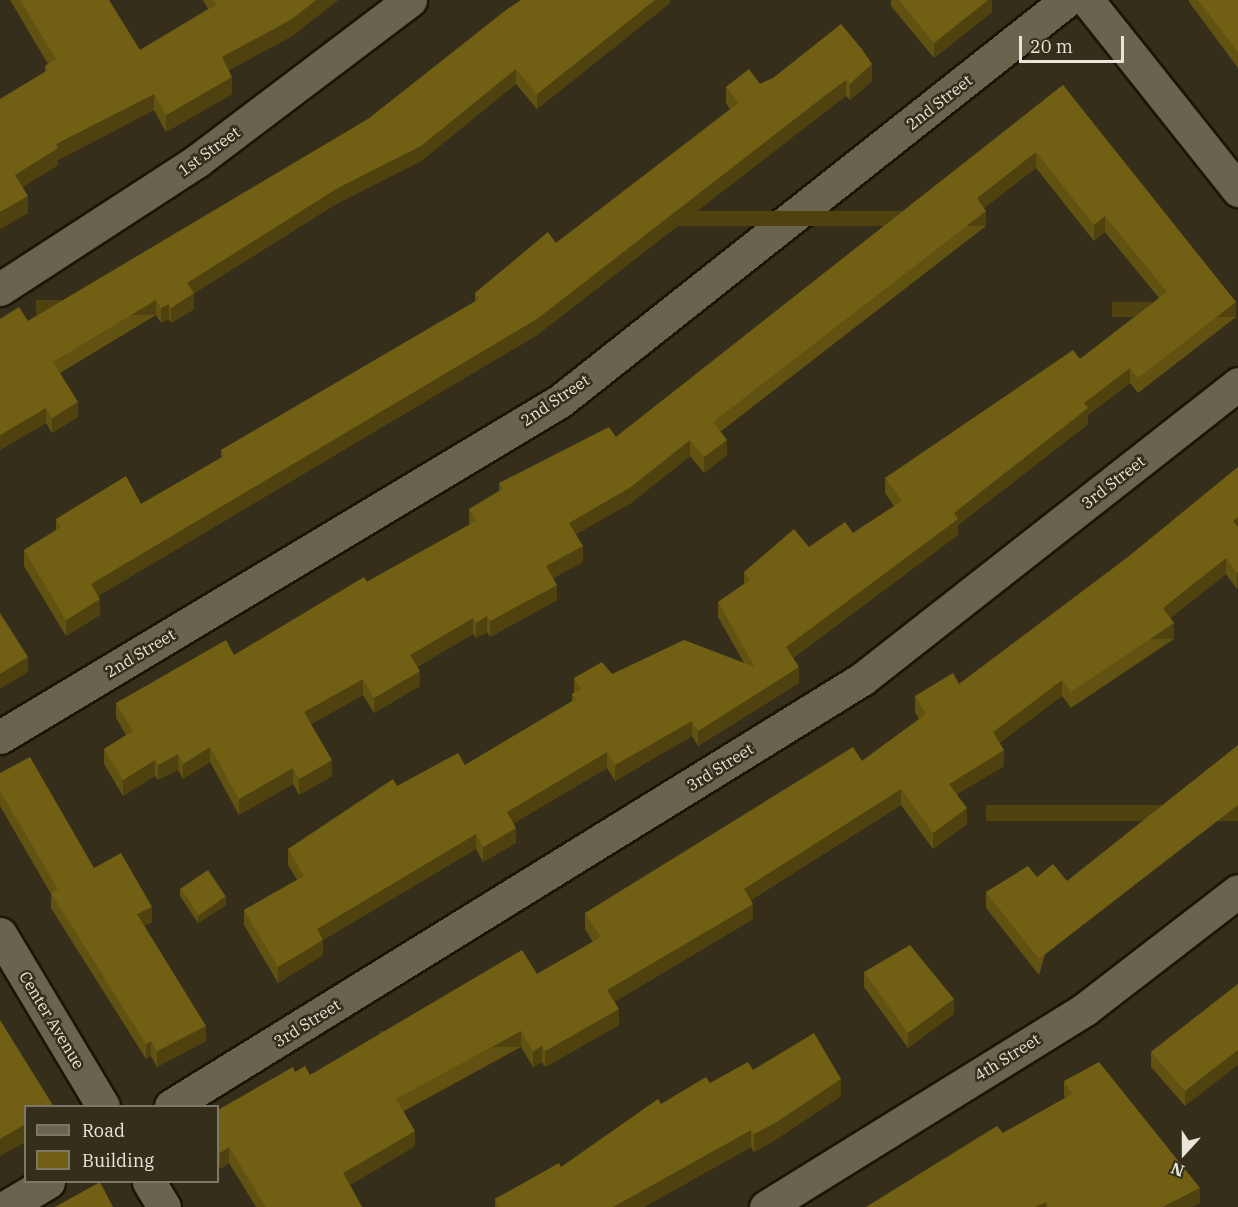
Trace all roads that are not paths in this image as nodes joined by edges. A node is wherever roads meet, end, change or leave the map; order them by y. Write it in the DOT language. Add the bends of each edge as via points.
graph roads {
  1 [pos="410,0"];
  2 [pos="1067,0"];
  3 [pos="1087,0"];
  4 [pos="1238,190"];
  5 [pos="0,289"];
  6 [pos="1238,384"];
  7 [pos="0,737"];
  8 [pos="1238,891"];
  9 [pos="0,934"];
  10 [pos="103,1105"];
  11 [pos="174,1105"];
  12 [pos="46,1183"];
  13 [pos="150,1183"];
  14 [pos="6,1207"];
  15 [pos="164,1207"];
  16 [pos="766,1207"];
  1 -- 5 [label="street, 1st Street" via="197,160"];
  2 -- 7 [label="street, 2nd Street" via="560,401"];
  3 -- 4 [label="street"];
  6 -- 11 [label="street, 3rd Street" via="862,679"];
  8 -- 16 [label="street, 4th Street" via="1085,1009"];
  9 -- 10 [label="street, Center Avenue"];
  12 -- 14 [label="street"];
  13 -- 15 [label="street"];
}
